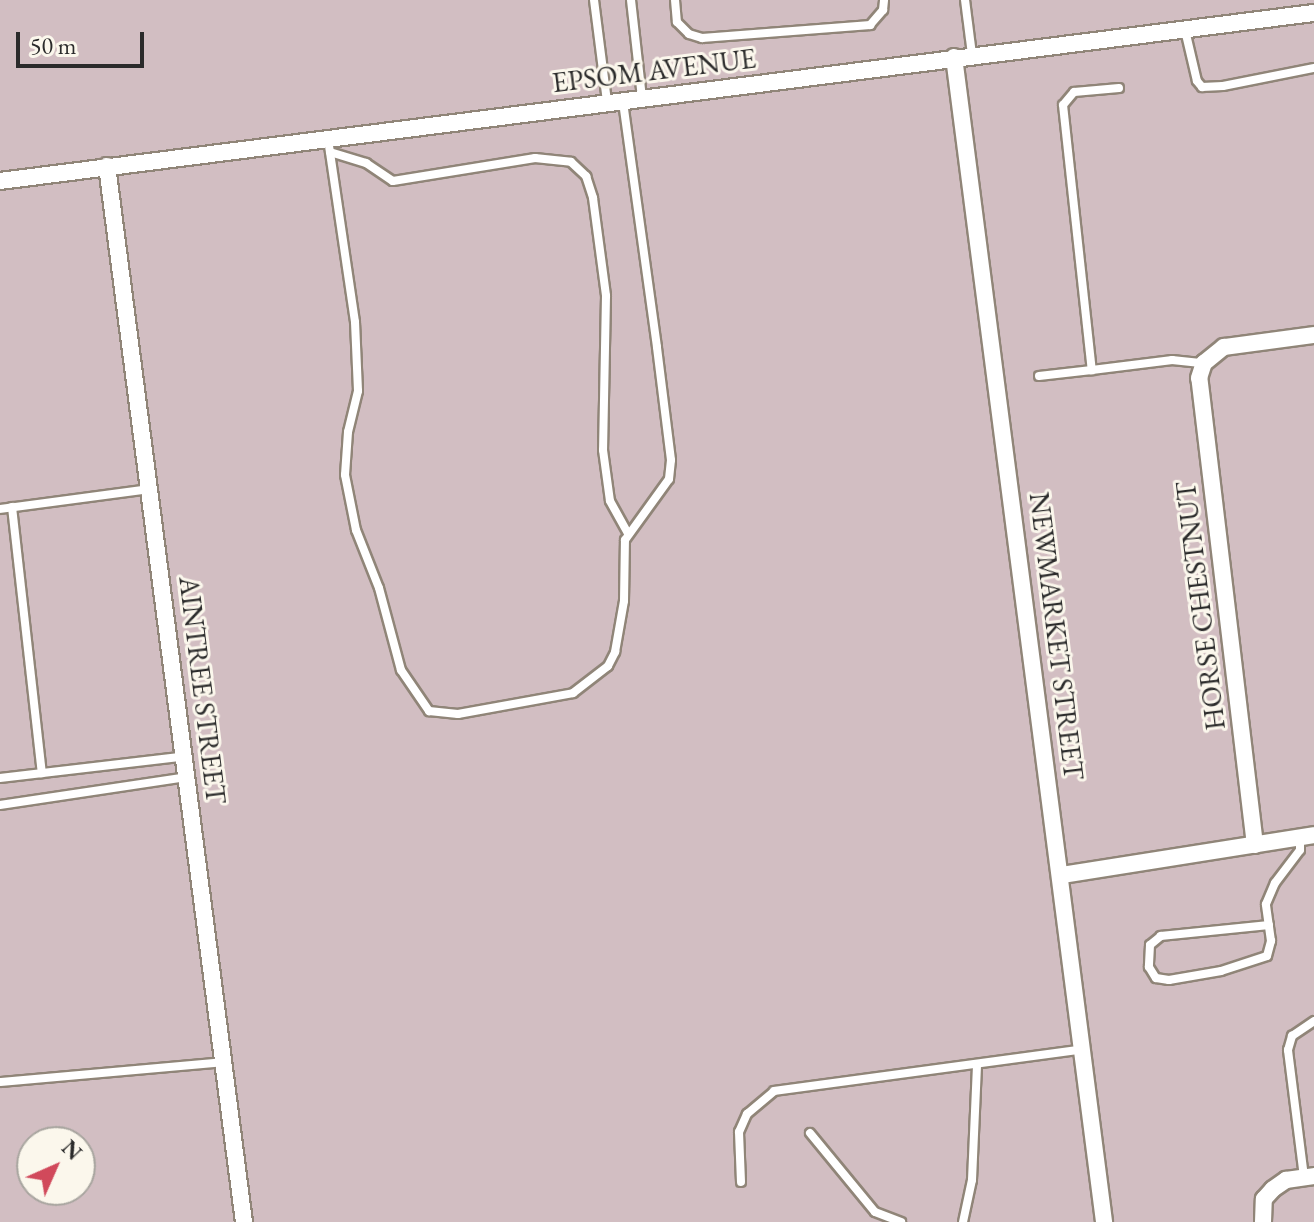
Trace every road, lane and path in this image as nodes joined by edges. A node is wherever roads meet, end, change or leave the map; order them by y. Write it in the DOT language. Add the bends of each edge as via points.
graph roads {
  1 [pos="594,0"];
  2 [pos="631,0"];
  3 [pos="675,0"];
  4 [pos="884,0"];
  5 [pos="965,0"];
  6 [pos="1314,13"];
  7 [pos="1185,30"];
  8 [pos="963,56"];
  9 [pos="1314,68"];
  10 [pos="1119,88"];
  11 [pos="642,98"];
  12 [pos="615,101"];
  13 [pos="329,145"];
  14 [pos="107,166"];
  15 [pos="0,181"];
  16 [pos="1314,335"];
  17 [pos="1204,363"];
  18 [pos="1092,370"];
  19 [pos="1039,376"];
  20 [pos="150,489"];
  21 [pos="12,507"];
  22 [pos="0,509"];
  23 [pos="628,533"];
  24 [pos="186,756"];
  25 [pos="42,773"];
  26 [pos="188,777"];
  27 [pos="0,778"];
  28 [pos="0,805"];
  29 [pos="1307,836"];
  30 [pos="1255,845"];
  31 [pos="1062,875"];
  32 [pos="1269,925"];
  33 [pos="1314,1021"];
  34 [pos="1079,1050"];
  35 [pos="224,1062"];
  36 [pos="977,1064"];
  37 [pos="0,1082"];
  38 [pos="810,1133"];
  39 [pos="1309,1176"];
  40 [pos="741,1182"];
  41 [pos="244,1222"];
  42 [pos="901,1222"];
  43 [pos="963,1222"];
  44 [pos="1104,1222"];
  45 [pos="1263,1222"];
  1 -- 12 [label="lane"];
  2 -- 11 [label="lane"];
  3 -- 4 [label="lane" via="677,22 702,38 870,25 883,10"];
  5 -- 8 [label="lane"];
  6 -- 7 [label="street, EPSOM AVENUE"];
  7 -- 8 [label="street, EPSOM AVENUE"];
  7 -- 9 [label="lane" via="1202,87"];
  8 -- 11 [label="street, EPSOM AVENUE"];
  8 -- 31 [label="street, NEWMARKET STREET"];
  10 -- 18 [label="lane" via="1074,92 1063,105"];
  11 -- 12 [label="street, EPSOM AVENUE"];
  12 -- 13 [label="street, EPSOM AVENUE"];
  12 -- 23 [label="lane" via="671,460 664,490"];
  13 -- 14 [label="street, EPSOM AVENUE"];
  13 -- 23 [label="lane" via="393,181 535,158 571,162 586,176 606,296 603,450 610,501"];
  13 -- 23 [label="lane" via="355,322 358,391 345,475 356,530 379,588 401,670 419,700 429,711 458,714 573,693 596,679 615,652"];
  14 -- 15 [label="street, EPSOM AVENUE"];
  14 -- 20 [label="street, AINTREE STREET"];
  16 -- 17 [label="street" via="1224,347"];
  17 -- 18 [label="lane" via="1172,360"];
  17 -- 30 [label="street, HORSE CHESTNUT" via="1199,378"];
  18 -- 19 [label="lane"];
  20 -- 21 [label="lane"];
  20 -- 24 [label="street, AINTREE STREET"];
  21 -- 22 [label="lane"];
  21 -- 25 [label="lane"];
  24 -- 25 [label="lane"];
  24 -- 26 [label="street, AINTREE STREET"];
  25 -- 27 [label="lane"];
  26 -- 28 [label="lane"];
  26 -- 35 [label="street, AINTREE STREET"];
  29 -- 30 [label="street"];
  29 -- 32 [label="lane" via="1269,893"];
  30 -- 31 [label="street"];
  31 -- 34 [label="street, NEWMARKET STREET"];
  32 -- 32 [label="lane" via="1271,951 1260,960 1169,980 1156,978 1149,967 1150,945 1161,936"];
  33 -- 39 [label="lane" via="1292,1036 1288,1050"];
  34 -- 36 [label="lane"];
  34 -- 44 [label="street, NEWMARKET STREET"];
  35 -- 37 [label="lane"];
  35 -- 41 [label="street, AINTREE STREET"];
  36 -- 40 [label="lane" via="774,1091 747,1114 739,1132"];
  36 -- 43 [label="lane" via="972,1180"];
  38 -- 42 [label="lane" via="875,1212"];
  39 -- 45 [label="street" via="1286,1180 1273,1189 1264,1199"];
}
